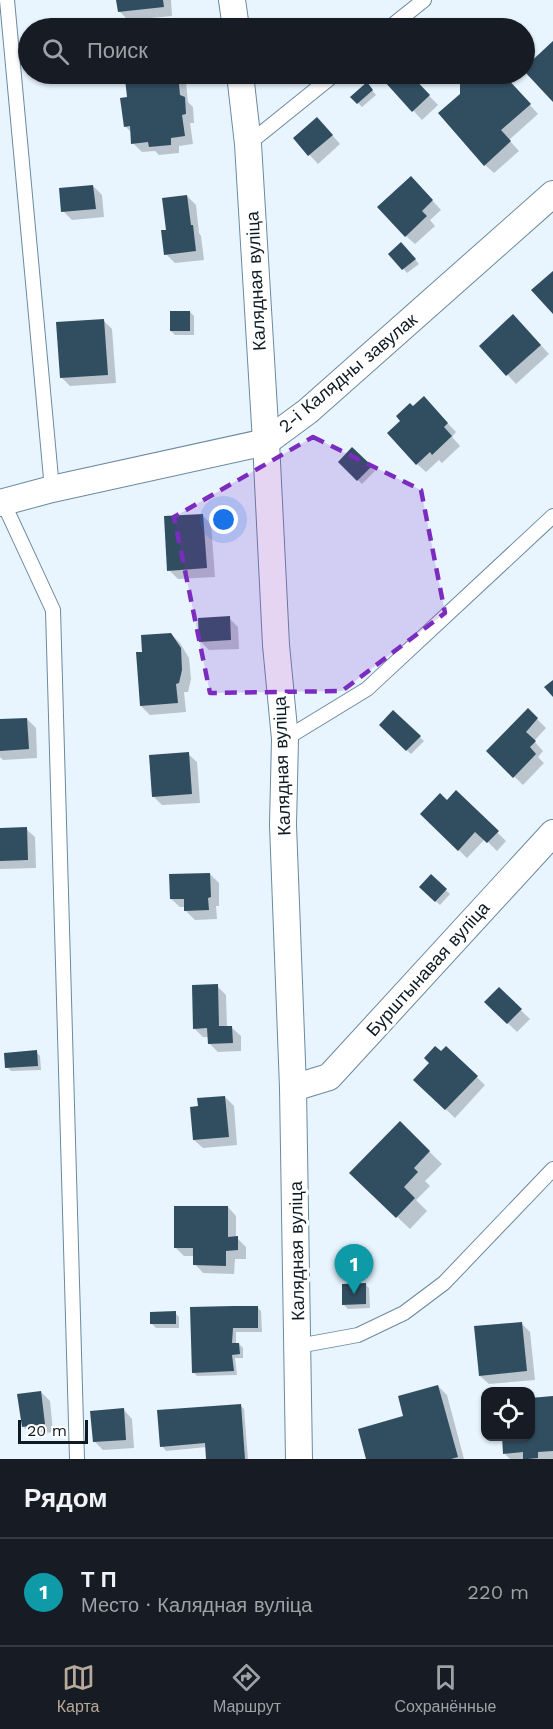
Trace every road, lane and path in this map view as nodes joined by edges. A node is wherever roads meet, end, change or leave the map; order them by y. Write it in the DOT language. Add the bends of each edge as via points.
graph roads {
  1 [pos="7,0"];
  2 [pos="232,0"];
  3 [pos="424,0"];
  4 [pos="235,18"];
  5 [pos="402,18"];
  6 [pos="241,84"];
  7 [pos="323,84"];
  8 [pos="248,144"];
  9 [pos="553,194"];
  10 [pos="266,441"];
  11 [pos="52,489"];
  12 [pos="1,502"];
  13 [pos="553,516"];
  14 [pos="285,739"];
  15 [pos="553,833"];
  16 [pos="293,1088"];
  17 [pos="553,1169"];
  18 [pos="298,1346"];
  19 [pos="77,1459"];
  20 [pos="300,1459"];
  1 -- 11 [label="lane"];
  2 -- 4 [label="street"];
  3 -- 5 [label="lane"];
  6 -- 8 [label="street, Калядная вуліца"];
  7 -- 8 [label="lane"];
  8 -- 10 [label="street, Калядная вуліца"];
  9 -- 10 [label="street, 2-і Калядны завулак" via="308,411"];
  10 -- 11 [label="street, 2-і Калядны завулак"];
  10 -- 14 [label="street, Калядная вуліца" via="276,645"];
  11 -- 12 [label="street, 2-і Калядны завулак"];
  12 -- 19 [label="lane" via="53,610"];
  13 -- 14 [label="lane" via="367,689"];
  14 -- 16 [label="street, Калядная вуліца"];
  15 -- 16 [label="street, Бурштынавая вуліца" via="329,1077"];
  16 -- 18 [label="street, Калядная вуліца"];
  17 -- 18 [label="lane" via="444,1283 404,1313 358,1335"];
  18 -- 20 [label="street, Калядная вуліца"];
}
